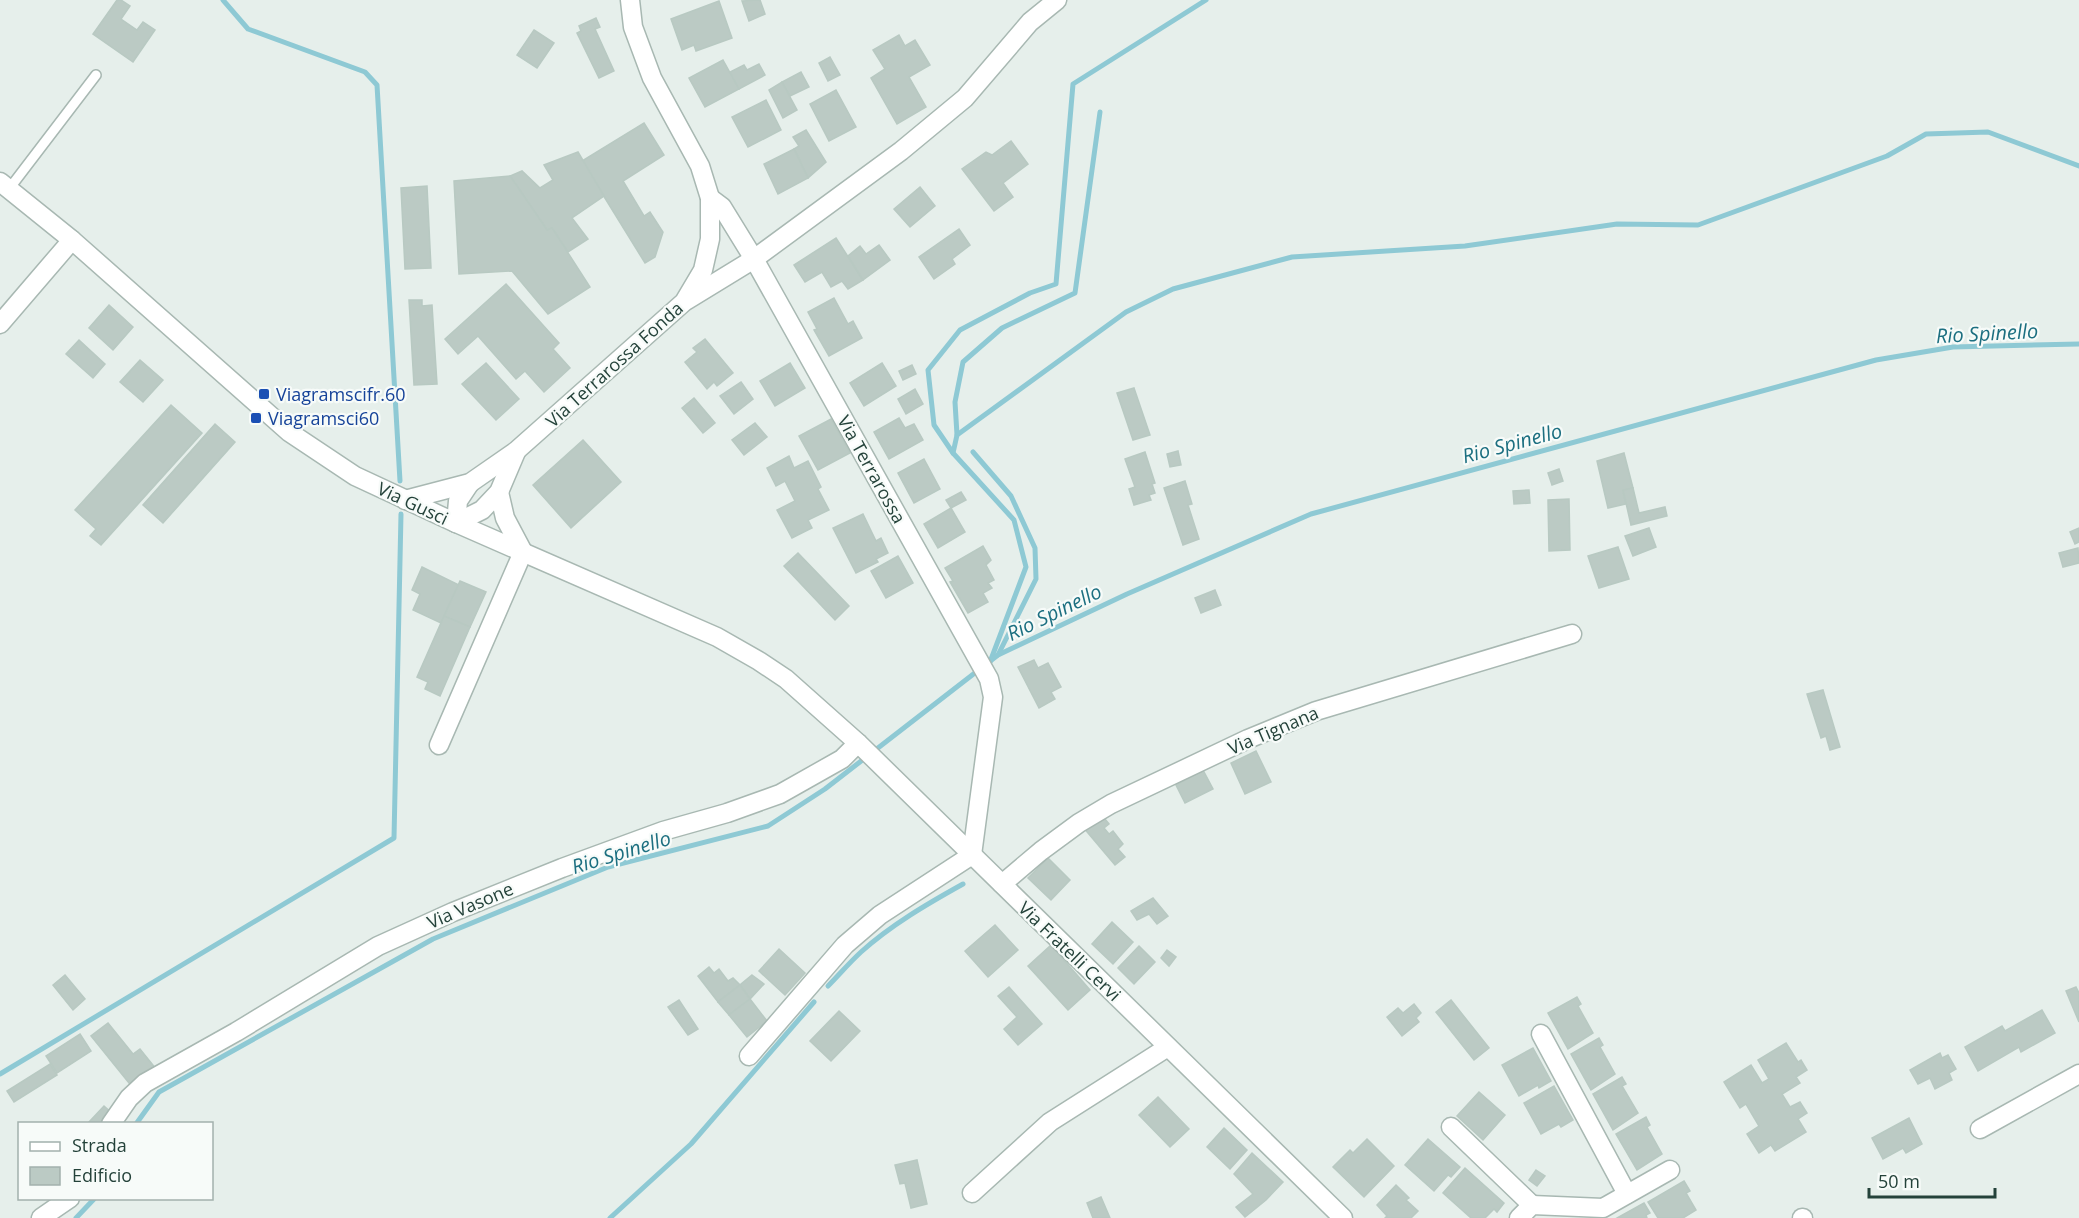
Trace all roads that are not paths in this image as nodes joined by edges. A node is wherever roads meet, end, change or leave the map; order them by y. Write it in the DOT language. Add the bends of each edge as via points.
graph roads {
  1 [pos="630,0"];
  2 [pos="1057,0"];
  3 [pos="96,75"];
  4 [pos="5,185"];
  5 [pos="710,198"];
  6 [pos="72,240"];
  7 [pos="754,259"];
  8 [pos="684,302"];
  9 [pos="0,324"];
  10 [pos="516,451"];
  11 [pos="470,483"];
  12 [pos="499,492"];
  13 [pos="405,500"];
  14 [pos="456,523"];
  15 [pos="523,552"];
  16 [pos="1572,634"];
  17 [pos="439,745"];
  18 [pos="863,749"];
  19 [pos="972,855"];
  20 [pos="1002,884"];
  21 [pos="1541,1034"];
  22 [pos="1168,1047"];
  23 [pos="749,1056"];
  24 [pos="2079,1074"];
  25 [pos="112,1122"];
  26 [pos="1451,1127"];
  27 [pos="1980,1129"];
  28 [pos="1670,1170"];
  29 [pos="972,1193"];
  30 [pos="1627,1194"];
  31 [pos="67,1200"];
  32 [pos="1525,1211"];
  33 [pos="41,1218"];
  34 [pos="1343,1218"];
  1 -- 5 [label="street, Via Terrarossa Fonda" via="633,27 652,78 700,166"];
  2 -- 7 [label="street" via="1030,22 965,98 901,151"];
  3 -- 4 [label="lane"];
  4 -- 6 [label="street, Via Gusci"];
  5 -- 7 [label="street, Via Terrarossa" via="722,207"];
  5 -- 8 [label="street, Via Terrarossa Fonda" via="710,239 703,270"];
  6 -- 9 [label="street"];
  6 -- 13 [label="street, Via Gusci" via="289,432 355,476"];
  7 -- 8 [label="street"];
  7 -- 19 [label="street, Via Terrarossa" via="989,679 992,711"];
  8 -- 10 [label="street, Via Terrarossa Fonda"];
  10 -- 11 [label="street, Via Terrarossa Fonda"];
  10 -- 12 [label="street"];
  11 -- 13 [label="street"];
  11 -- 14 [label="street" via="458,501"];
  12 -- 14 [label="street" via="482,510"];
  12 -- 15 [label="street" via="505,518"];
  13 -- 14 [label="street, Via Gusci"];
  14 -- 15 [label="street, Via Gusci"];
  15 -- 17 [label="street"];
  15 -- 18 [label="street, Via Gusci" via="739,649 809,697"];
  16 -- 20 [label="street, Via Tignana" via="1316,711 1248,739 1110,804 1041,850"];
  18 -- 19 [label="street, Via Fratelli Cervi"];
  18 -- 25 [label="street, Via Vasone" via="780,794 562,868 378,946 145,1083"];
  19 -- 20 [label="street, Via Fratelli Cervi"];
  19 -- 23 [label="street" via="880,915 845,945"];
  20 -- 22 [label="street, Via Fratelli Cervi"];
  21 -- 30 [label="street"];
  22 -- 29 [label="street" via="1050,1122"];
  22 -- 34 [label="street, Via Fratelli Cervi"];
  24 -- 27 [label="street"];
  26 -- 32 [label="street"];
  28 -- 30 [label="street"];
  30 -- 32 [label="street" via="1603,1208"];
  31 -- 33 [label="street"];
}
